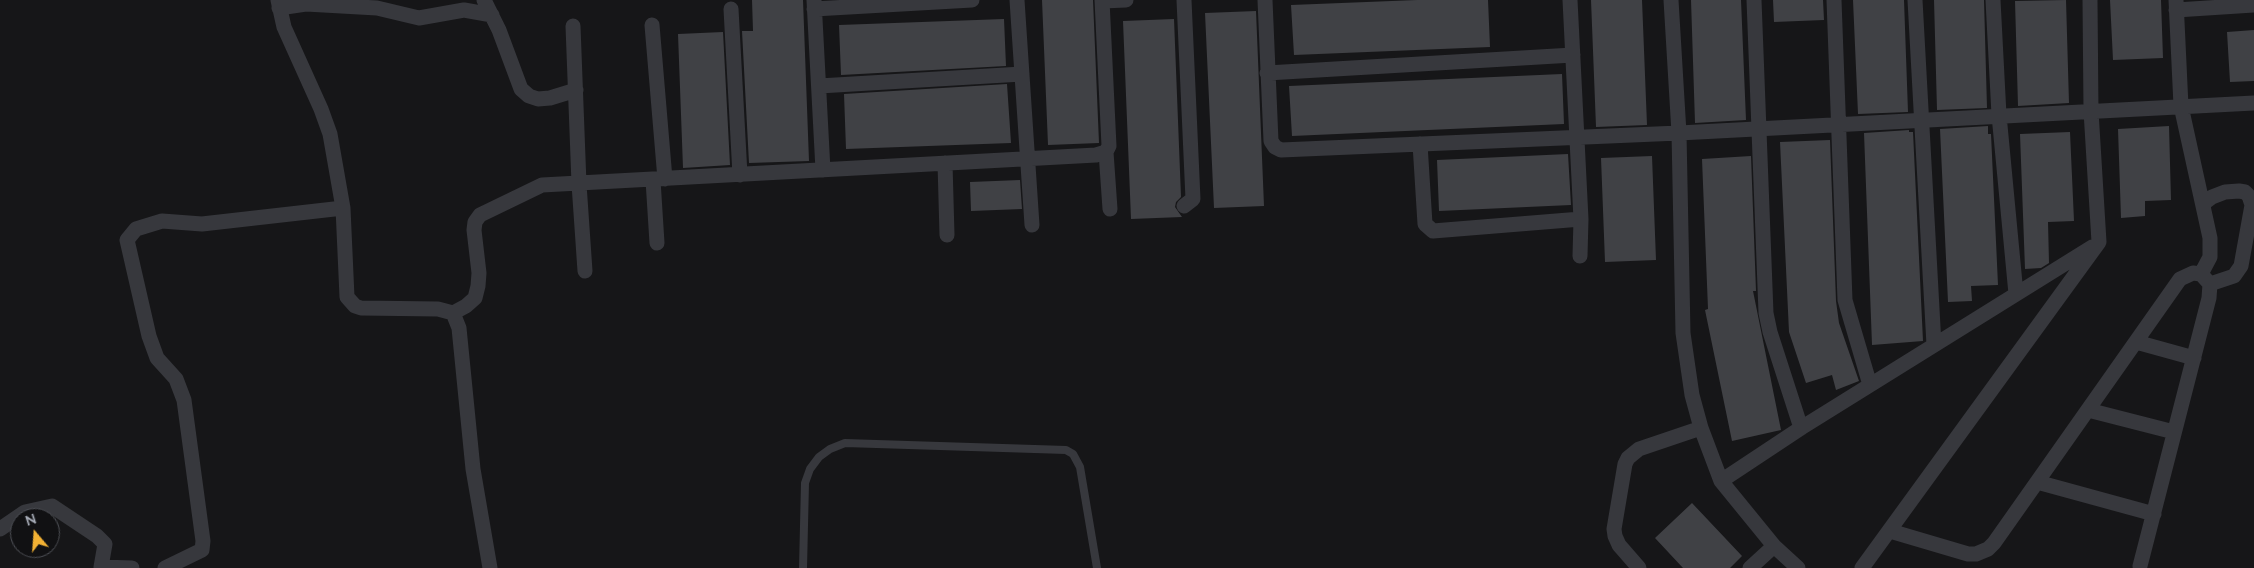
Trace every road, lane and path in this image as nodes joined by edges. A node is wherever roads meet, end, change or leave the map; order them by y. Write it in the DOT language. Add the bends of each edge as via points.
graph roads {
  1 [pos="484,0"];
  2 [pos="972,0"];
  3 [pos="1017,0"];
  4 [pos="1126,0"];
  5 [pos="1184,0"];
  6 [pos="1265,0"];
  7 [pos="1570,0"];
  8 [pos="1671,0"];
  9 [pos="1754,0"];
  10 [pos="1834,0"];
  11 [pos="1914,0"];
  12 [pos="1993,0"];
  13 [pos="2090,0"];
  14 [pos="1102,1"];
  15 [pos="279,4"];
  16 [pos="814,5"];
  17 [pos="2176,5"];
  18 [pos="2254,5"];
  19 [pos="731,9"];
  20 [pos="492,15"];
  21 [pos="652,25"];
  22 [pos="573,26"];
  23 [pos="1573,55"];
  24 [pos="1267,73"];
  25 [pos="1022,74"];
  26 [pos="819,86"];
  27 [pos="576,90"];
  28 [pos="2254,103"];
  29 [pos="2181,106"];
  30 [pos="2091,111"];
  31 [pos="1999,116"];
  32 [pos="1920,120"];
  33 [pos="1840,124"];
  34 [pos="1760,128"];
  35 [pos="1679,133"];
  36 [pos="1577,136"];
  37 [pos="1420,144"];
  38 [pos="1106,152"];
  39 [pos="1027,159"];
  40 [pos="945,163"];
  41 [pos="823,170"];
  42 [pos="740,175"];
  43 [pos="659,180"];
  44 [pos="579,184"];
  45 [pos="2252,199"];
  46 [pos="2204,203"];
  47 [pos="1184,206"];
  48 [pos="343,208"];
  49 [pos="1110,209"];
  50 [pos="1581,219"];
  51 [pos="1032,225"];
  52 [pos="947,235"];
  53 [pos="2099,242"];
  54 [pos="657,243"];
  55 [pos="1580,256"];
  56 [pos="586,271"];
  57 [pos="2205,279"];
  58 [pos="2016,294"];
  59 [pos="453,313"];
  60 [pos="2136,342"];
  61 [pos="1934,345"];
  62 [pos="2194,358"];
  63 [pos="1870,385"];
  64 [pos="2088,410"];
  65 [pos="1701,428"];
  66 [pos="1801,428"];
  67 [pos="2174,432"];
  68 [pos="1721,481"];
  69 [pos="2037,482"];
  70 [pos="2154,514"];
  71 [pos="0,529"];
  72 [pos="1890,531"];
  73 [pos="1774,546"];
  74 [pos="2140,566"];
  75 [pos="132,568"];
  76 [pos="166,568"];
  77 [pos="490,568"];
  78 [pos="803,568"];
  79 [pos="1097,568"];
  80 [pos="1639,568"];
  81 [pos="1750,568"];
  82 [pos="1798,568"];
  83 [pos="1862,568"];
  1 -- 20 [label="street"];
  2 -- 16 [label="street"];
  3 -- 25 [label="street"];
  4 -- 14 [label="street"];
  5 -- 47 [label="street" via="1193,199"];
  6 -- 24 [label="street"];
  7 -- 23 [label="street"];
  8 -- 35 [label="street"];
  9 -- 34 [label="street"];
  10 -- 33 [label="street"];
  11 -- 32 [label="street"];
  12 -- 31 [label="street"];
  13 -- 30 [label="street"];
  14 -- 38 [label="street" via="1109,146"];
  15 -- 20 [label="street" via="377,8 419,18 464,10"];
  15 -- 48 [label="street" via="287,34 330,134"];
  16 -- 26 [label="street"];
  17 -- 18 [label="street"];
  17 -- 29 [label="street"];
  19 -- 42 [label="street"];
  20 -- 27 [label="street" via="521,89 538,99"];
  21 -- 43 [label="street"];
  22 -- 27 [label="street"];
  23 -- 24 [label="street"];
  23 -- 36 [label="street"];
  24 -- 37 [label="street" via="1271,141 1281,150"];
  25 -- 26 [label="street"];
  25 -- 39 [label="street"];
  26 -- 41 [label="street"];
  27 -- 44 [label="street"];
  28 -- 29 [label="street"];
  29 -- 30 [label="street"];
  29 -- 46 [label="street"];
  30 -- 31 [label="street"];
  30 -- 53 [label="street"];
  31 -- 32 [label="street"];
  31 -- 58 [label="street"];
  32 -- 33 [label="street"];
  32 -- 61 [label="street"];
  33 -- 34 [label="street"];
  33 -- 63 [label="street" via="1845,300"];
  34 -- 35 [label="street"];
  34 -- 66 [label="street" via="1766,313"];
  35 -- 36 [label="street"];
  35 -- 65 [label="street" via="1683,333 1692,395"];
  36 -- 37 [label="street"];
  36 -- 50 [label="street"];
  37 -- 50 [label="street" via="1425,224 1433,231"];
  38 -- 39 [label="street"];
  38 -- 49 [label="street"];
  39 -- 40 [label="street"];
  39 -- 51 [label="street"];
  40 -- 41 [label="street"];
  40 -- 52 [label="street"];
  41 -- 42 [label="street"];
  42 -- 43 [label="street"];
  43 -- 44 [label="street"];
  43 -- 54 [label="street"];
  44 -- 56 [label="street"];
  44 -- 59 [label="street" via="542,185 480,215 474,230 479,273 475,298"];
  45 -- 46 [label="street" via="2245,192 2232,192 2212,196"];
  45 -- 57 [label="street" via="2241,266 2234,276"];
  46 -- 57 [label="street" via="2210,238"];
  48 -- 59 [label="street" via="347,297 351,302 361,308 438,309"];
  48 -- 76 [label="street" via="202,224 162,221 136,229 127,240 149,336 157,358 176,380 184,400 203,541 202,550"];
  50 -- 55 [label="street"];
  53 -- 58 [label="street"];
  53 -- 72 [label="street"];
  57 -- 60 [label="street" via="2193,273 2180,279"];
  57 -- 62 [label="street" via="2209,298"];
  58 -- 61 [label="street"];
  59 -- 77 [label="street" via="459,328 473,469"];
  60 -- 62 [label="street"];
  60 -- 64 [label="street"];
  61 -- 63 [label="street"];
  62 -- 67 [label="street"];
  63 -- 66 [label="street"];
  64 -- 67 [label="street"];
  64 -- 69 [label="street"];
  65 -- 68 [label="street"];
  65 -- 80 [label="street" via="1639,449 1625,464 1614,530 1619,545"];
  66 -- 68 [label="street"];
  67 -- 70 [label="street"];
  68 -- 73 [label="street"];
  69 -- 70 [label="street"];
  69 -- 72 [label="street" via="1994,543 1982,552 1968,554"];
  70 -- 74 [label="street"];
  71 -- 75 [label="street" via="25,512 52,506 105,544 101,567"];
  72 -- 83 [label="street"];
  73 -- 81 [label="street"];
  73 -- 82 [label="street"];
  78 -- 79 [label="lane" via="805,483 819,457 830,448 845,443 1066,450 1073,454 1080,467"];
}
